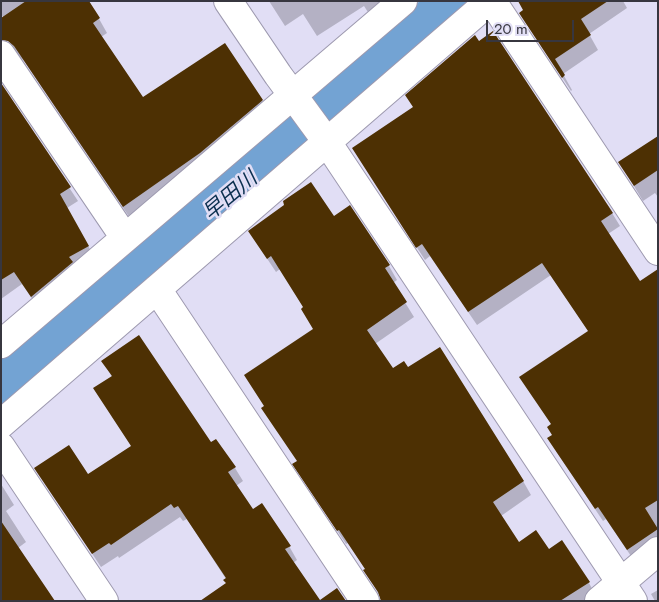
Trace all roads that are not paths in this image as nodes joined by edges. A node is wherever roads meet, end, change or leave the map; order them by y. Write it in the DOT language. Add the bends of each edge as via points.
graph roads {
  1 [pos="228,1"];
  2 [pos="403,1"];
  3 [pos="491,1"];
  4 [pos="1,56"];
  5 [pos="296,99"];
  6 [pos="324,138"];
  7 [pos="124,238"];
  8 [pos="658,251"];
  9 [pos="157,289"];
  10 [pos="1,344"];
  11 [pos="1,424"];
  12 [pos="1,447"];
  13 [pos="658,551"];
  14 [pos="627,592"];
  15 [pos="104,601"];
  16 [pos="365,601"];
  17 [pos="599,601"];
  1 -- 5 [label="street"];
  2 -- 5 [label="street"];
  3 -- 6 [label="street"];
  3 -- 8 [label="street"];
  4 -- 7 [label="street"];
  5 -- 6 [label="street"];
  5 -- 7 [label="street"];
  6 -- 9 [label="street"];
  6 -- 14 [label="street"];
  7 -- 10 [label="street"];
  9 -- 11 [label="street"];
  9 -- 16 [label="street"];
  12 -- 15 [label="street"];
  13 -- 14 [label="street"];
  14 -- 17 [label="street"];
}
